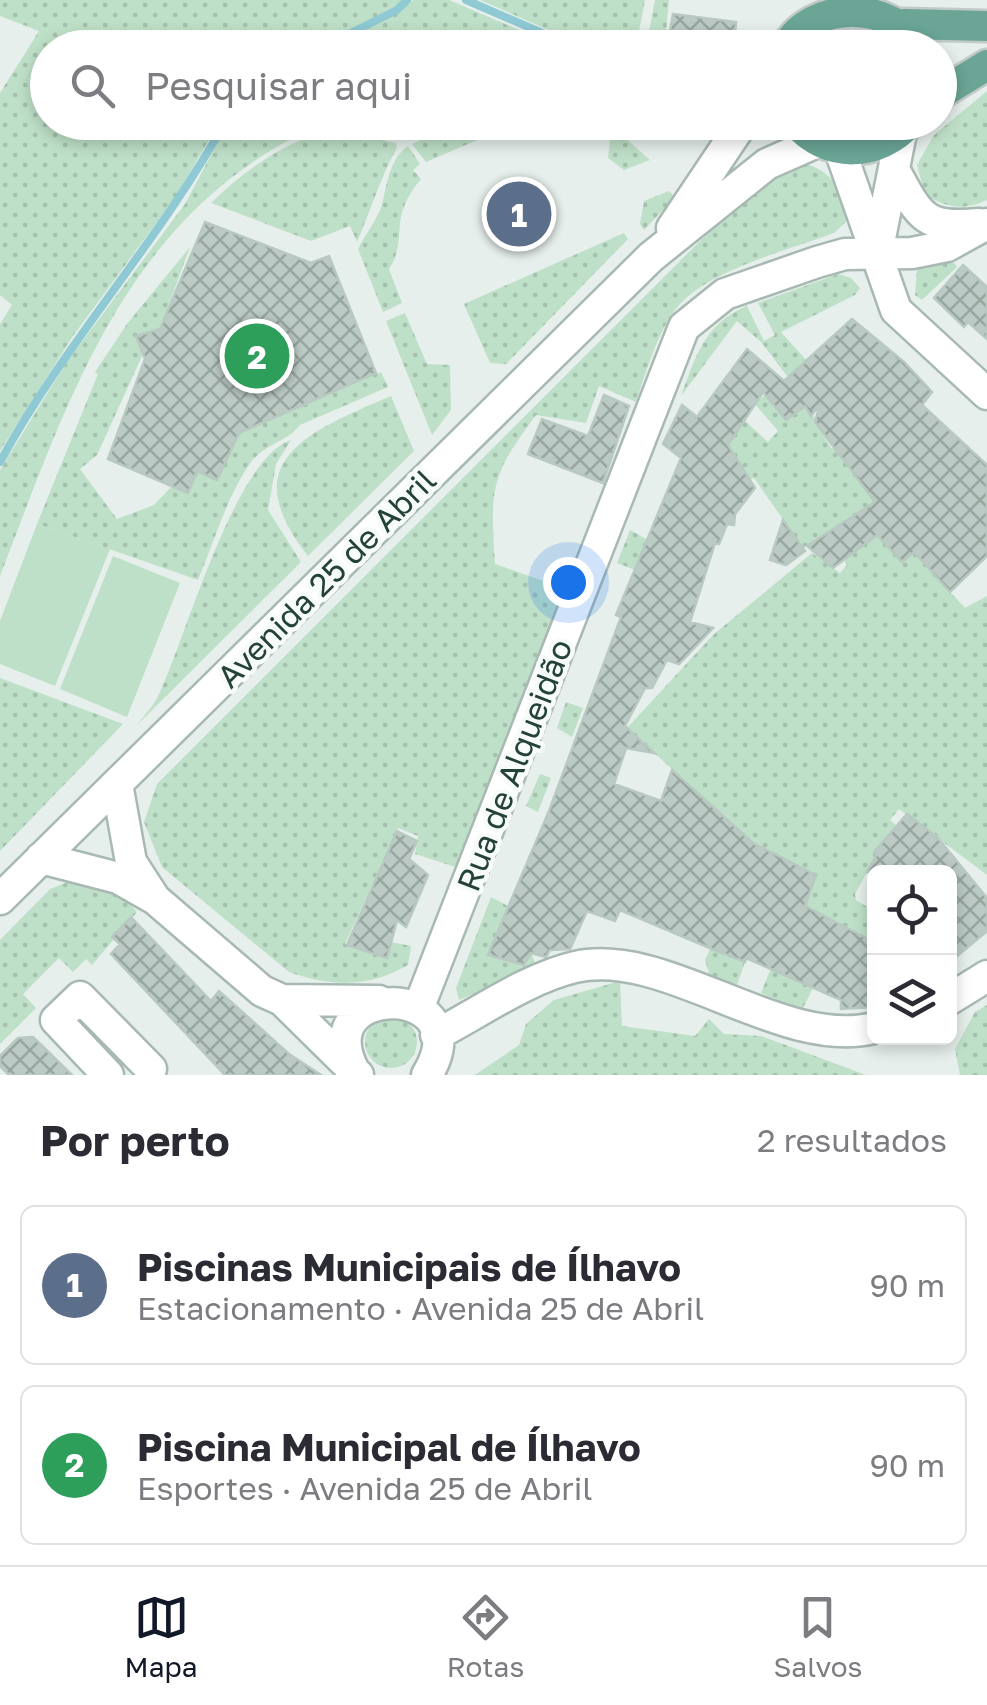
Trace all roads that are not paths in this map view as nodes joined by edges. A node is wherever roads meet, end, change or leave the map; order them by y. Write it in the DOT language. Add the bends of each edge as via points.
graph roads {
  1 [pos="795,0"];
  2 [pos="897,21"];
  3 [pos="987,26"];
  4 [pos="789,30"];
  5 [pos="797,30"];
  6 [pos="987,65"];
  7 [pos="957,84"];
  8 [pos="730,140"];
  9 [pos="813,140"];
  10 [pos="818,140"];
  11 [pos="829,140"];
  12 [pos="884,140"];
  13 [pos="903,140"];
  14 [pos="896,173"];
  15 [pos="987,224"];
  16 [pos="878,251"];
  17 [pos="651,258"];
  18 [pos="987,394"];
  19 [pos="117,784"];
  20 [pos="41,858"];
  21 [pos="0,899"];
  22 [pos="155,899"];
  23 [pos="987,976"];
  24 [pos="957,995"];
  25 [pos="282,1000"];
  26 [pos="382,1001"];
  27 [pos="418,1008"];
  28 [pos="867,1029"];
  29 [pos="436,1035"];
  30 [pos="151,1073"];
  31 [pos="356,1073"];
  32 [pos="108,1075"];
  33 [pos="426,1075"];
  1 -- 4 [label="main road"];
  2 -- 3 [label="main road"];
  2 -- 5 [label="main road" via="864,4 832,6"];
  6 -- 7 [label="main road"];
  8 -- 17 [label="street, Avenida 25 de Abril"];
  9 -- 17 [label="street, Avenida 25 de Abril" via="767,164"];
  10 -- 16 [label="street"];
  11 -- 12 [label="main road" via="872,147"];
  13 -- 14 [label="street"];
  14 -- 15 [label="street" via="914,208 944,228"];
  14 -- 16 [label="street"];
  15 -- 16 [label="street, Rua de Alqueidão" via="946,246 912,254"];
  16 -- 18 [label="street" via="896,310"];
  16 -- 27 [label="street, Rua de Alqueidão" via="846,254 726,294 684,327"];
  17 -- 19 [label="street, Avenida 25 de Abril"];
  19 -- 20 [label="street, Avenida 25 de Abril"];
  19 -- 22 [label="street" via="131,862"];
  20 -- 21 [label="street, Avenida 25 de Abril"];
  20 -- 22 [label="street" via="118,878"];
  22 -- 25 [label="street" via="248,980"];
  23 -- 24 [label="street"];
  25 -- 26 [label="street"];
  25 -- 31 [label="street"];
  26 -- 27 [label="street"];
  26 -- 31 [label="street" via="356,1017 348,1032"];
  27 -- 29 [label="street"];
  28 -- 29 [label="street" via="794,1022 632,968 577,966"];
  29 -- 33 [label="street"];
  30 -- 32 [label="street" via="80,998 56,1020"];
}
